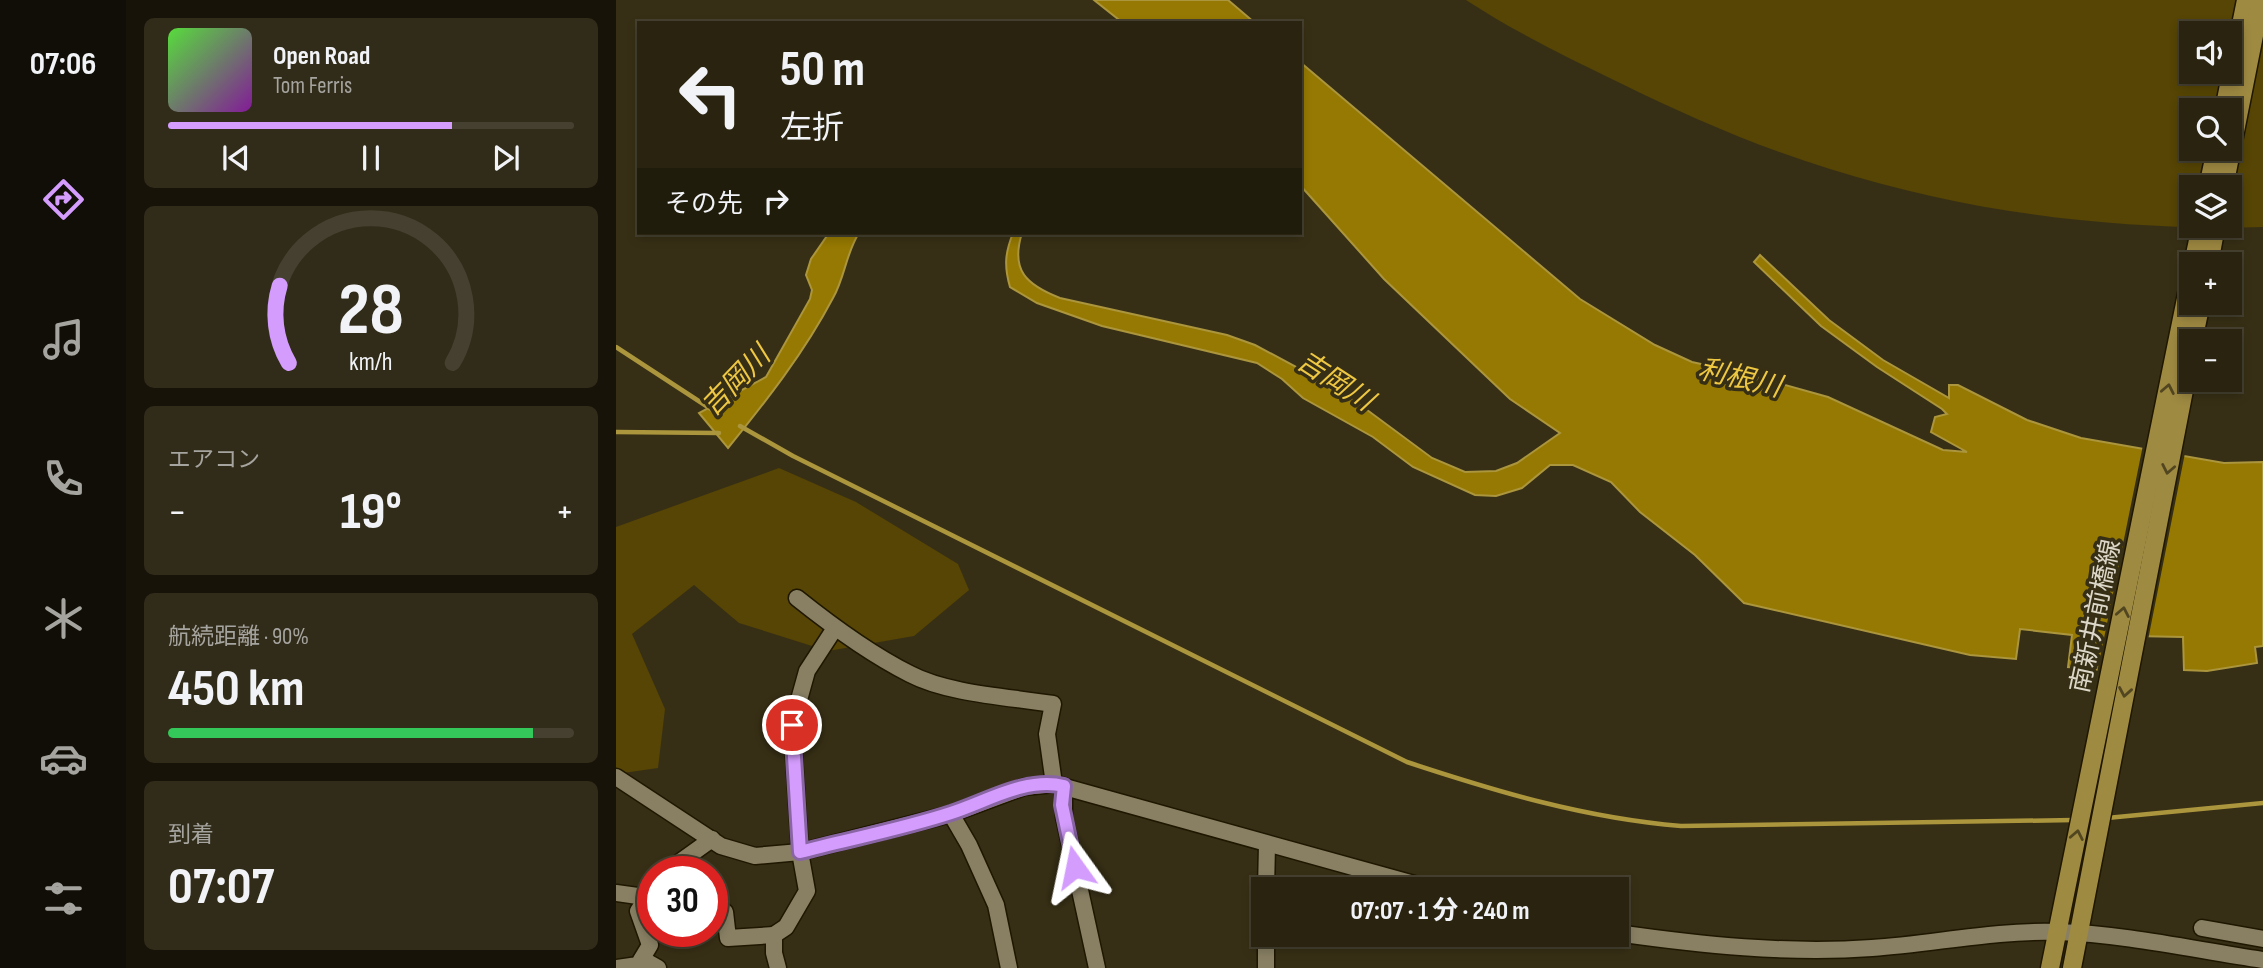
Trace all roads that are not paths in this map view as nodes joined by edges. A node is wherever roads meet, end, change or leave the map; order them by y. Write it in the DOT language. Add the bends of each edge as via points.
graph roads {
  1 [pos="2246,0"];
  2 [pos="2261,0"];
  3 [pos="2226,98"];
  4 [pos="2226,175"];
  5 [pos="2183,315"];
  6 [pos="2184,392"];
  7 [pos="797,598"];
  8 [pos="835,628"];
  9 [pos="616,777"];
  10 [pos="1059,785"];
  11 [pos="951,814"];
  12 [pos="712,839"];
  13 [pos="1267,845"];
  14 [pos="800,852"];
  15 [pos="688,856"];
  16 [pos="1266,877"];
  17 [pos="1387,877"];
  18 [pos="637,892"];
  19 [pos="616,893"];
  20 [pos="2202,928"];
  21 [pos="2057,932"];
  22 [pos="2079,933"];
  23 [pos="1629,934"];
  24 [pos="774,935"];
  25 [pos="728,938"];
  26 [pos="2263,939"];
  27 [pos="649,947"];
  28 [pos="1266,947"];
  29 [pos="642,960"];
  30 [pos="2263,960"];
  31 [pos="2050,967"];
  32 [pos="616,968"];
  33 [pos="658,968"];
  34 [pos="778,968"];
  35 [pos="1009,968"];
  36 [pos="1097,968"];
  37 [pos="1266,968"];
  38 [pos="2071,968"];
  1 -- 3 [label="main road"];
  2 -- 4 [label="main road"];
  21 -- 5 [label="main road, 南新井前橋線, one-way"];
  6 -- 22 [label="main road, 南新井前橋線, one-way"];
  7 -- 8 [label="street"];
  8 -- 10 [label="street" via="911,676 962,690 1053,704 1048,734"];
  8 -- 14 [label="street" via="807,671 792,725"];
  9 -- 12 [label="street"];
  10 -- 11 [label="street" via="1024,787"];
  10 -- 13 [label="street"];
  10 -- 36 [label="street"];
  11 -- 14 [label="street"];
  11 -- 35 [label="street" via="996,905"];
  12 -- 14 [label="street" via="755,856"];
  12 -- 15 [label="street"];
  13 -- 16 [label="street"];
  13 -- 17 [label="street"];
  14 -- 24 [label="street" via="807,891 786,927"];
  18 -- 19 [label="street"];
  20 -- 26 [label="street"];
  21 -- 22 [label="street"];
  21 -- 23 [label="street" via="2006,932 1833,949 1716,945"];
  21 -- 31 [label="main road, 南新井前橋線"];
  22 -- 30 [label="street"];
  22 -- 38 [label="main road, 南新井前橋線"];
  24 -- 25 [label="street"];
  24 -- 34 [label="street"];
  27 -- 29 [label="street"];
  28 -- 37 [label="street"];
  29 -- 32 [label="street" via="638,965"];
  29 -- 33 [label="street"];
}
